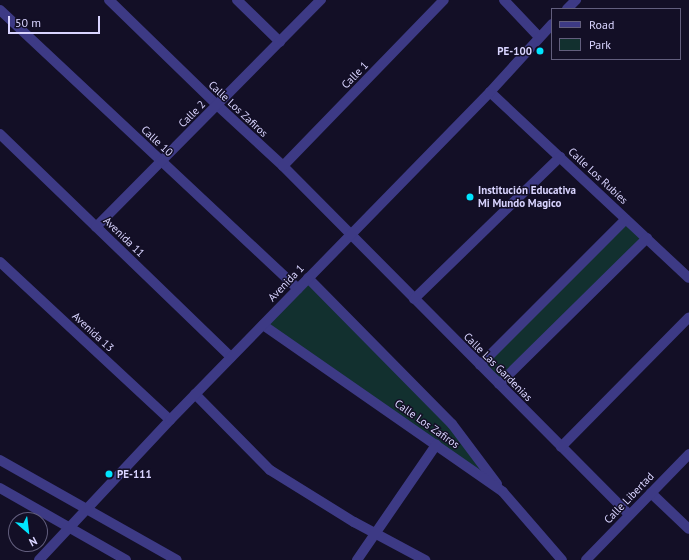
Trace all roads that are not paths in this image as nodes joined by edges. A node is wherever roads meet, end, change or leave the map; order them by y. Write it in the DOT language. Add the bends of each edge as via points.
graph roads {
  1 [pos="110,0"];
  2 [pos="236,0"];
  3 [pos="321,0"];
  4 [pos="444,0"];
  5 [pos="504,0"];
  6 [pos="576,0"];
  7 [pos="568,8"];
  8 [pos="2,17"];
  9 [pos="551,25"];
  10 [pos="539,37"];
  11 [pos="280,42"];
  12 [pos="490,92"];
  13 [pos="217,106"];
  14 [pos="0,134"];
  15 [pos="560,157"];
  16 [pos="161,161"];
  17 [pos="283,166"];
  18 [pos="626,219"];
  19 [pos="96,227"];
  20 [pos="350,236"];
  21 [pos="646,238"];
  22 [pos="0,262"];
  23 [pos="308,278"];
  24 [pos="689,278"];
  25 [pos="298,289"];
  26 [pos="414,299"];
  27 [pos="689,317"];
  28 [pos="263,325"];
  29 [pos="231,357"];
  30 [pos="480,365"];
  31 [pos="499,384"];
  32 [pos="195,394"];
  33 [pos="170,420"];
  34 [pos="436,445"];
  35 [pos="561,447"];
  36 [pos="689,454"];
  37 [pos="0,460"];
  38 [pos="0,488"];
  39 [pos="504,492"];
  40 [pos="651,493"];
  41 [pos="87,509"];
  42 [pos="629,515"];
  43 [pos="69,528"];
  44 [pos="689,529"];
  45 [pos="376,535"];
  46 [pos="39,560"];
  47 [pos="126,560"];
  48 [pos="177,560"];
  49 [pos="357,560"];
  50 [pos="425,560"];
  51 [pos="562,560"];
  52 [pos="586,560"];
  1 -- 13 [label="street, Calle Los Zafiros"];
  2 -- 11 [label="street"];
  3 -- 11 [label="street, Calle 2"];
  4 -- 17 [label="street, Calle 1"];
  5 -- 10 [label="street"];
  6 -- 7 [label="street"];
  8 -- 16 [label="street, Calle 10"];
  9 -- 10 [label="street, Avenida 1"];
  10 -- 12 [label="street, Avenida 1"];
  11 -- 13 [label="street, Calle 2"];
  12 -- 15 [label="street, Calle Los Rubíes"];
  12 -- 20 [label="street, Avenida 1"];
  13 -- 16 [label="street, Calle 2"];
  13 -- 17 [label="street, Calle Los Zafiros"];
  14 -- 19 [label="street, Avenida 11"];
  15 -- 18 [label="street, Calle Los Rubíes"];
  15 -- 26 [label="street"];
  16 -- 19 [label="street, Calle 2"];
  16 -- 25 [label="street, Calle 10"];
  17 -- 20 [label="street, Calle Los Zafiros"];
  18 -- 21 [label="street, Calle Los Rubíes"];
  18 -- 30 [label="street"];
  19 -- 29 [label="street, Avenida 11"];
  20 -- 23 [label="street, Avenida 1"];
  20 -- 26 [label="street, Calle Las Gardenias"];
  21 -- 24 [label="street, Calle Los Rubíes"];
  21 -- 31 [label="street"];
  22 -- 33 [label="street, Avenida 13"];
  23 -- 25 [label="street, Avenida 1"];
  23 -- 39 [label="street" via="452,424"];
  25 -- 28 [label="street, Avenida 1"];
  26 -- 30 [label="street, Calle Las Gardenias"];
  27 -- 35 [label="street"];
  28 -- 29 [label="street, Avenida 1"];
  28 -- 34 [label="street, Calle Los Zafiros"];
  29 -- 32 [label="street, Avenida 1"];
  30 -- 31 [label="street, Calle Las Gardenias"];
  31 -- 35 [label="street, Calle Las Gardenias"];
  32 -- 33 [label="street, Avenida 1"];
  32 -- 45 [label="street" via="270,470"];
  33 -- 41 [label="street, Avenida 1"];
  34 -- 39 [label="street, Calle Los Zafiros"];
  34 -- 45 [label="street"];
  35 -- 42 [label="street, Calle Las Gardenias"];
  36 -- 40 [label="street, Calle Libertad"];
  37 -- 41 [label="street"];
  38 -- 43 [label="street"];
  39 -- 51 [label="street, Calle Los Zafiros"];
  40 -- 42 [label="street, Calle Libertad"];
  40 -- 44 [label="street"];
  41 -- 43 [label="street, Avenida 1"];
  41 -- 48 [label="street"];
  42 -- 52 [label="street, Calle Libertad"];
  43 -- 46 [label="street, Avenida 1"];
  43 -- 47 [label="street"];
  45 -- 49 [label="street"];
  45 -- 50 [label="street"];
}
